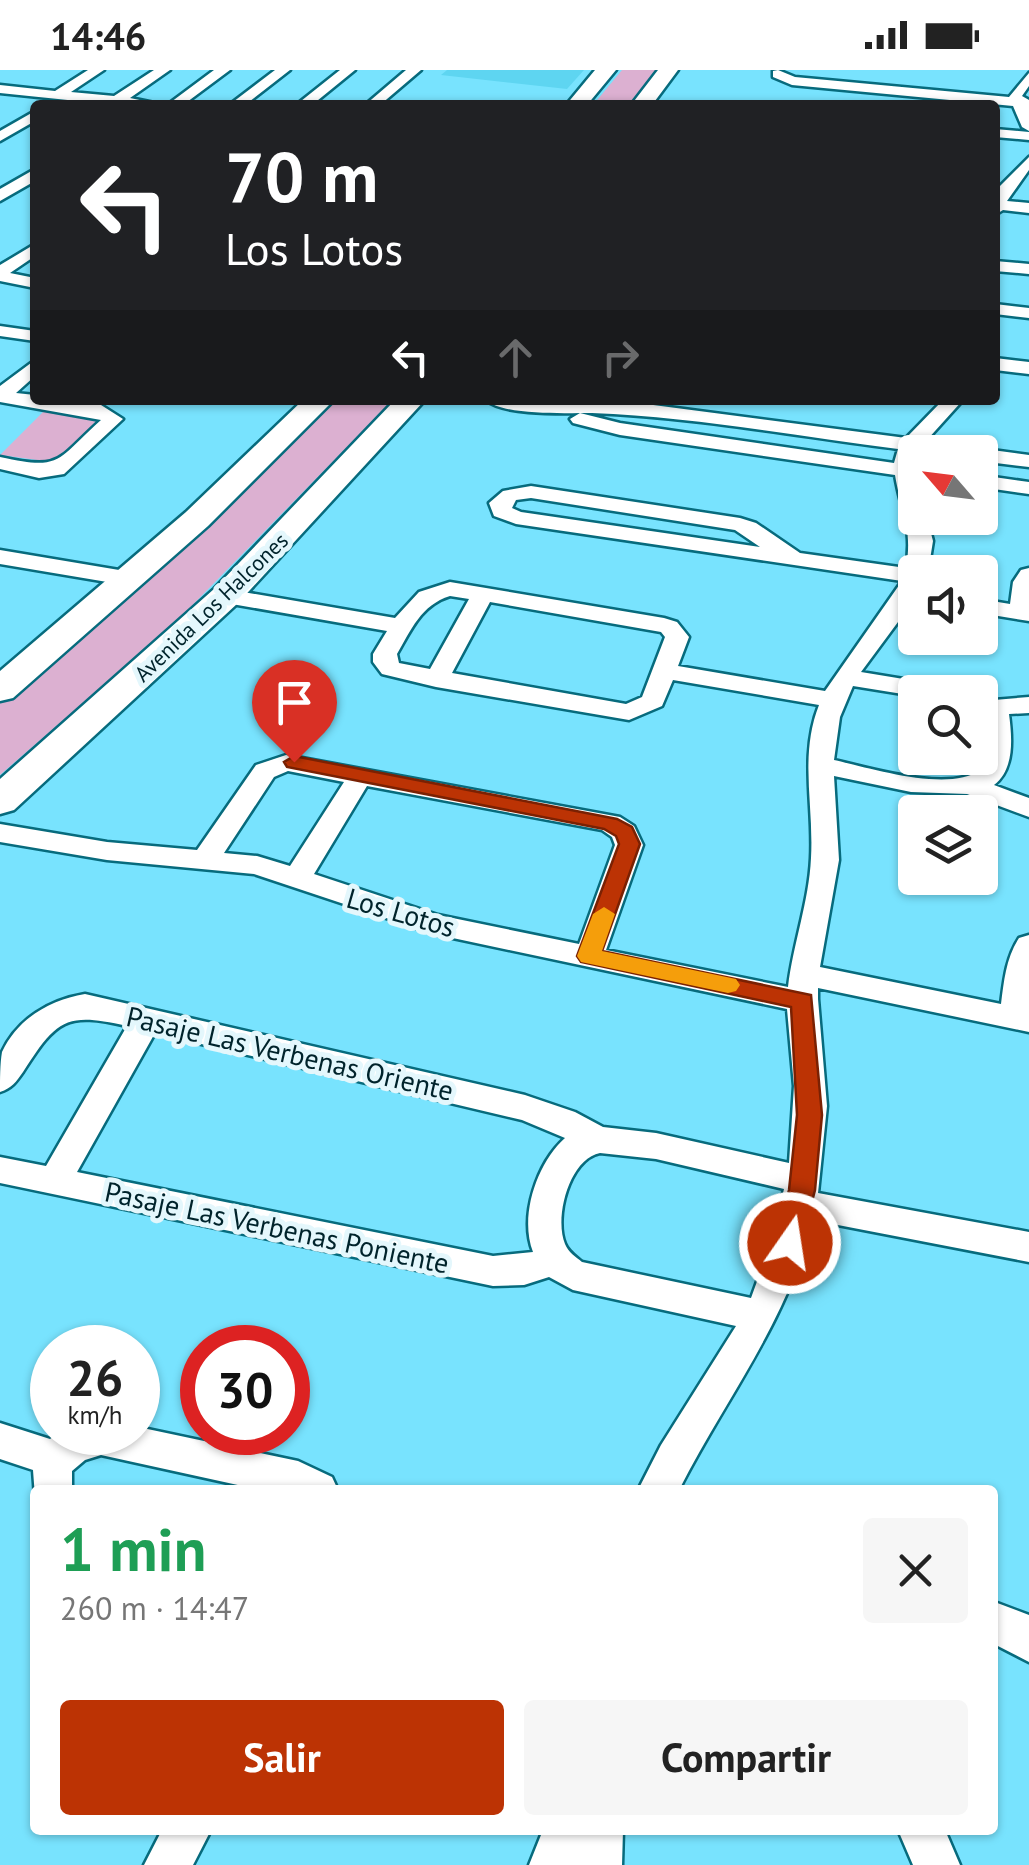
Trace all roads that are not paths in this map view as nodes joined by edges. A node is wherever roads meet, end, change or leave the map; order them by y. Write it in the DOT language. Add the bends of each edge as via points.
graph roads {
  1 [pos="97,70"];
  2 [pos="163,70"];
  3 [pos="223,70"];
  4 [pos="283,70"];
  5 [pos="348,70"];
  6 [pos="414,70"];
  7 [pos="606,70"];
  8 [pos="668,70"];
  9 [pos="778,74"];
  10 [pos="1026,74"];
  11 [pos="15,79"];
  12 [pos="0,88"];
  13 [pos="57,94"];
  14 [pos="108,100"];
  15 [pos="118,100"];
  16 [pos="181,100"];
  17 [pos="243,100"];
  18 [pos="309,100"];
  19 [pos="378,100"];
  20 [pos="580,100"];
  21 [pos="644,100"];
  22 [pos="987,100"];
  23 [pos="1022,103"];
  24 [pos="30,118"];
  25 [pos="1029,127"];
  26 [pos="1000,133"];
  27 [pos="1029,136"];
  28 [pos="0,139"];
  29 [pos="18,143"];
  30 [pos="1027,164"];
  31 [pos="1006,166"];
  32 [pos="30,177"];
  33 [pos="0,196"];
  34 [pos="1000,198"];
  35 [pos="1000,207"];
  36 [pos="1029,208"];
  37 [pos="30,255"];
  38 [pos="1000,267"];
  39 [pos="1029,270"];
  40 [pos="0,274"];
  41 [pos="30,283"];
  42 [pos="1000,310"];
  43 [pos="1029,313"];
  44 [pos="0,331"];
  45 [pos="30,335"];
  46 [pos="1000,365"];
  47 [pos="1029,368"];
  48 [pos="30,370"];
  49 [pos="0,396"];
  50 [pos="30,400"];
  51 [pos="61,405"];
  52 [pos="315,405"];
  53 [pos="405,405"];
  54 [pos="531,405"];
  55 [pos="538,406"];
  56 [pos="945,415"];
  57 [pos="920,435"];
  58 [pos="898,444"];
  59 [pos="998,457"];
  60 [pos="1029,461"];
  61 [pos="5,464"];
  62 [pos="898,470"];
  63 [pos="998,484"];
  64 [pos="1029,488"];
  65 [pos="730,523"];
  66 [pos="720,550"];
  67 [pos="758,550"];
  68 [pos="0,557"];
  69 [pos="1029,574"];
  70 [pos="131,579"];
  71 [pos="898,580"];
  72 [pos="483,594"];
  73 [pos="226,596"];
  74 [pos="898,605"];
  75 [pos="998,609"];
  76 [pos="1024,613"];
  77 [pos="403,626"];
  78 [pos="665,671"];
  79 [pos="6,680"];
  80 [pos="436,680"];
  81 [pos="838,688"];
  82 [pos="898,690"];
  83 [pos="998,705"];
  84 [pos="1029,705"];
  85 [pos="820,765"];
  86 [pos="361,774"];
  87 [pos="992,775"];
  88 [pos="975,787"];
  89 [pos="0,801"];
  90 [pos="1029,808"];
  91 [pos="0,832"];
  92 [pos="206,858"];
  93 [pos="297,878"];
  94 [pos="1029,945"];
  95 [pos="589,956"];
  96 [pos="803,987"];
  97 [pos="148,1019"];
  98 [pos="1022,1020"];
  99 [pos="2,1074"];
  100 [pos="596,1139"];
  101 [pos="0,1170"];
  102 [pos="55,1181"];
  103 [pos="801,1192"];
  104 [pos="1029,1247"];
  105 [pos="554,1261"];
  106 [pos="761,1316"];
  107 [pos="0,1441"];
  108 [pos="54,1475"];
  109 [pos="308,1485"];
  110 [pos="661,1485"];
  111 [pos="998,1624"];
  112 [pos="1029,1641"];
  113 [pos="185,1835"];
  114 [pos="565,1835"];
  115 [pos="600,1835"];
  116 [pos="923,1835"];
  117 [pos="167,1865"];
  118 [pos="552,1865"];
  119 [pos="599,1865"];
  120 [pos="936,1865"];
  1 -- 13 [label="street"];
  2 -- 15 [label="street"];
  3 -- 16 [label="street"];
  4 -- 17 [label="street"];
  5 -- 18 [label="street"];
  6 -- 19 [label="street"];
  7 -- 20 [label="street"];
  8 -- 21 [label="street"];
  9 -- 22 [label="street" via="792,81 911,87"];
  10 -- 23 [label="street" via="1016,91"];
  11 -- 12 [label="street"];
  12 -- 13 [label="street"];
  13 -- 14 [label="street"];
  23 -- 25 [label="street"];
  24 -- 28 [label="street"];
  26 -- 27 [label="street"];
  28 -- 29 [label="street"];
  30 -- 31 [label="street"];
  30 -- 34 [label="street"];
  32 -- 33 [label="street"];
  35 -- 36 [label="street"];
  37 -- 40 [label="street"];
  38 -- 39 [label="street"];
  40 -- 41 [label="street"];
  42 -- 43 [label="street"];
  44 -- 45 [label="street"];
  46 -- 47 [label="street"];
  48 -- 49 [label="street"];
  49 -- 50 [label="street"];
  51 -- 61 [label="street" via="112,416 58,470"];
  52 -- 70 [label="street"];
  53 -- 73 [label="street, Avenida Los Halcones"];
  54 -- 55 [label="street"];
  55 -- 58 [label="street" via="638,409"];
  55 -- 62 [label="street" via="620,429"];
  56 -- 57 [label="street"];
  59 -- 60 [label="street"];
  63 -- 64 [label="street"];
  65 -- 66 [label="street"];
  65 -- 66 [label="street" via="537,493 500,502 516,518"];
  65 -- 67 [label="street" via="752,528"];
  66 -- 67 [label="street"];
  67 -- 71 [label="street"];
  68 -- 70 [label="street"];
  69 -- 76 [label="street"];
  70 -- 79 [label="street"];
  72 -- 77 [label="street" via="427,594"];
  72 -- 78 [label="street" via="669,627 677,637"];
  72 -- 80 [label="street"];
  73 -- 77 [label="street"];
  73 -- 89 [label="street, Avenida Los Halcones"];
  74 -- 81 [label="street"];
  75 -- 76 [label="street"];
  77 -- 80 [label="street" via="385,654 387,666"];
  78 -- 80 [label="street" via="653,702 629,712"];
  78 -- 81 [label="street"];
  81 -- 82 [label="street"];
  81 -- 85 [label="street"];
  83 -- 84 [label="street"];
  85 -- 88 [label="street" via="945,788"];
  85 -- 96 [label="street" via="826,860"];
  86 -- 92 [label="street" via="278,764 261,776"];
  86 -- 93 [label="street"];
  86 -- 95 [label="street" via="600,821 624,832 628,851"];
  87 -- 88 [label="street"];
  88 -- 90 [label="street"];
  91 -- 92 [label="street, Los Lotos" via="107,851"];
  92 -- 93 [label="street, Los Lotos"];
  93 -- 95 [label="street, Los Lotos" via="418,920"];
  94 -- 98 [label="street" via="1021,968"];
  95 -- 96 [label="street, Los Lotos"];
  96 -- 98 [label="street, Los Lotos"];
  96 -- 103 [label="street" via="810,1100"];
  97 -- 99 [label="street, Pasaje Las Verbenas Oriente" via="94,1006 64,1008 44,1020"];
  97 -- 100 [label="street, Pasaje Las Verbenas Oriente" via="525,1108"];
  97 -- 102 [label="street"];
  100 -- 103 [label="street, Pasaje Las Verbenas Oriente" via="622,1140"];
  100 -- 105 [label="street" via="567,1156 552,1189 544,1235"];
  101 -- 102 [label="street, Pasaje Las Verbenas Poniente"];
  102 -- 105 [label="street, Pasaje Las Verbenas Poniente" via="493,1271"];
  103 -- 104 [label="street, Pasaje Las Verbenas Oriente"];
  103 -- 106 [label="street"];
  105 -- 106 [label="street" via="586,1279"];
  106 -- 110 [label="street"];
  107 -- 108 [label="street"];
  108 -- 109 [label="street" via="80,1441 102,1438"];
  111 -- 112 [label="street"];
  113 -- 117 [label="street"];
  114 -- 118 [label="street"];
  115 -- 119 [label="street"];
  116 -- 120 [label="street"];
}
